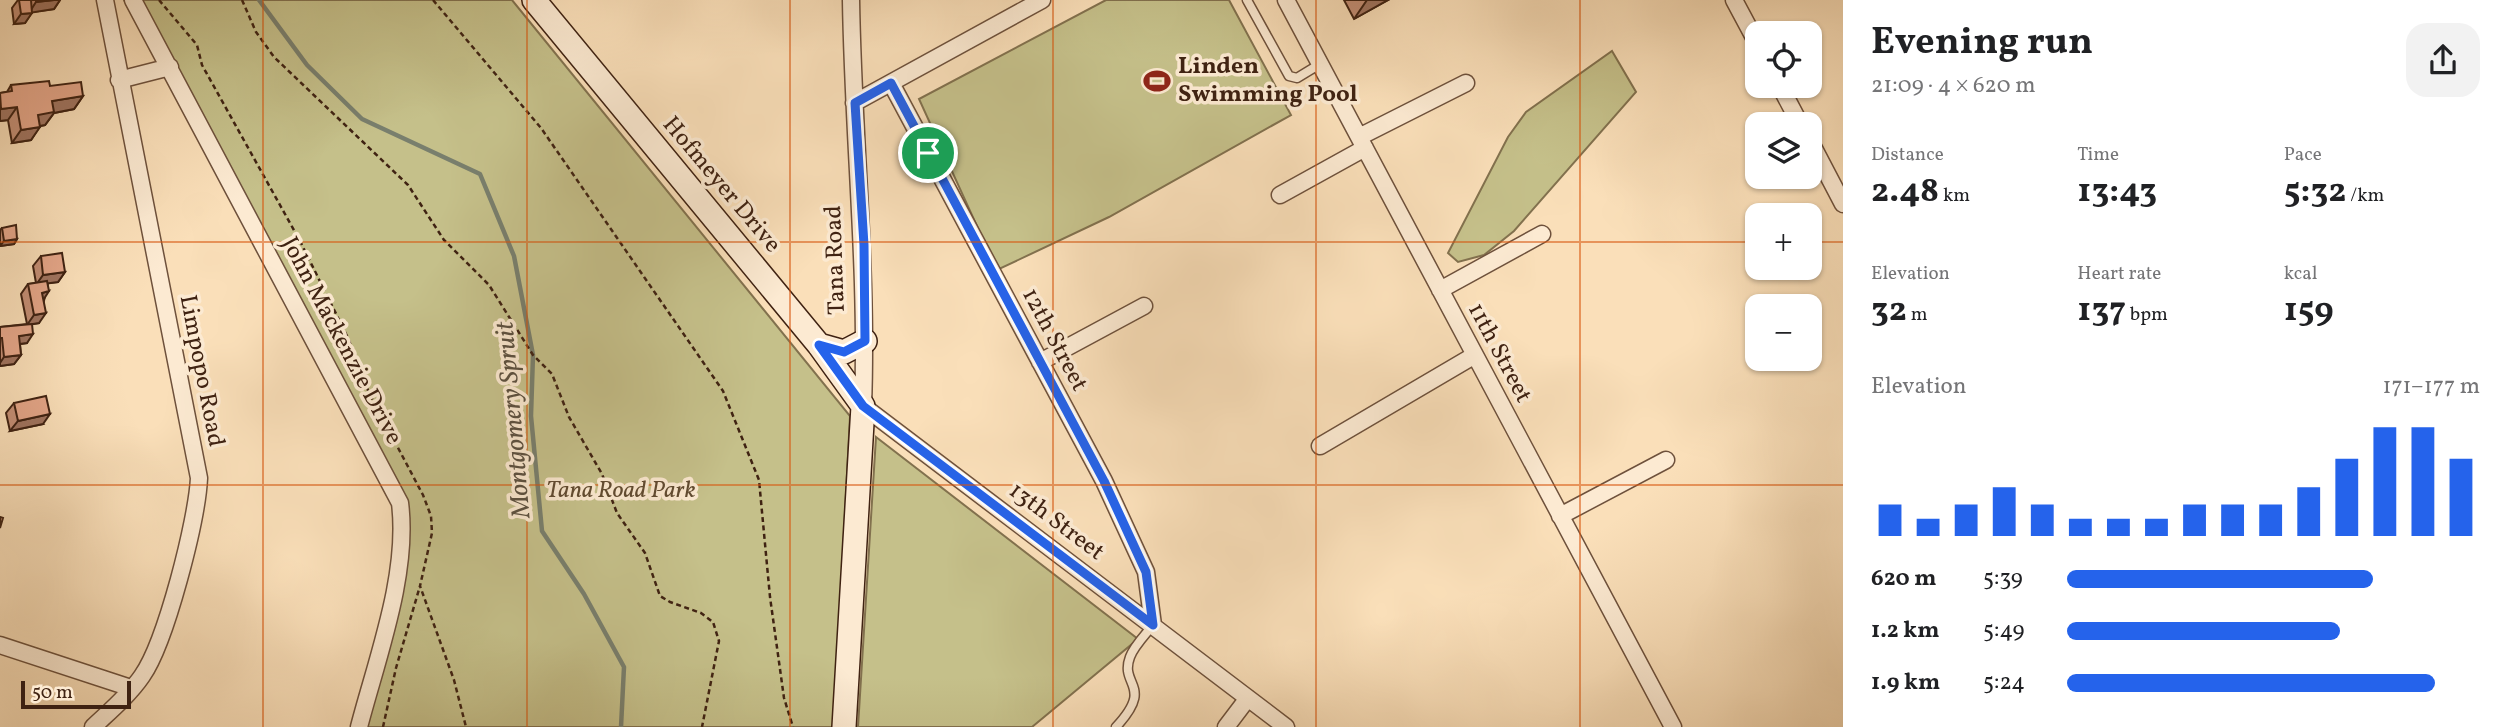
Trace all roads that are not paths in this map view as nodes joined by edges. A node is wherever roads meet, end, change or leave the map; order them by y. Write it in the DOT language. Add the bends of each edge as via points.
graph roads {
  1 [pos="105,0"];
  2 [pos="133,0"];
  3 [pos="534,0"];
  4 [pos="851,0"];
  5 [pos="1042,0"];
  6 [pos="1247,0"];
  7 [pos="1286,0"];
  8 [pos="1734,0"];
  9 [pos="1745,21"];
  10 [pos="1320,64"];
  11 [pos="170,67"];
  12 [pos="119,80"];
  13 [pos="891,83"];
  14 [pos="1465,83"];
  15 [pos="855,103"];
  16 [pos="1362,143"];
  17 [pos="1822,164"];
  18 [pos="1280,195"];
  19 [pos="1843,204"];
  20 [pos="1542,234"];
  21 [pos="1440,290"];
  22 [pos="1144,306"];
  23 [pos="865,341"];
  24 [pos="819,345"];
  25 [pos="1475,355"];
  26 [pos="1040,362"];
  27 [pos="863,406"];
  28 [pos="1320,446"];
  29 [pos="1666,460"];
  30 [pos="1560,516"];
  31 [pos="1153,625"];
  32 [pos="0,645"];
  33 [pos="131,688"];
  34 [pos="1248,698"];
  35 [pos="93,727"];
  36 [pos="359,727"];
  37 [pos="844,727"];
  38 [pos="1116,727"];
  39 [pos="1226,727"];
  40 [pos="1286,727"];
  41 [pos="1673,727"];
  1 -- 12 [label="street, Limpopo Road"];
  2 -- 11 [label="street, John Mackenzie Drive"];
  3 -- 24 [label="main road, Hofmeyer Drive"];
  4 -- 15 [label="street, Tana Road"];
  5 -- 13 [label="street"];
  6 -- 10 [label="lane" via="1289,76 1297,78"];
  7 -- 10 [label="street, 11th Street"];
  8 -- 9 [label="street"];
  10 -- 16 [label="street, 11th Street"];
  11 -- 12 [label="street"];
  11 -- 36 [label="street, John Mackenzie Drive" via="400,503 399,565"];
  12 -- 33 [label="street, Limpopo Road" via="199,478 160,641"];
  13 -- 15 [label="street"];
  13 -- 26 [label="street, 12th Street"];
  14 -- 16 [label="street"];
  15 -- 23 [label="street, Tana Road"];
  16 -- 18 [label="street"];
  16 -- 21 [label="street, 11th Street"];
  17 -- 19 [label="street"];
  20 -- 21 [label="street"];
  21 -- 25 [label="street, 11th Street"];
  22 -- 26 [label="street"];
  23 -- 24 [label="main road" via="844,352"];
  23 -- 27 [label="street, Tana Road"];
  24 -- 27 [label="main road, Hofmeyer Drive"];
  25 -- 28 [label="street"];
  25 -- 30 [label="street, 11th Street"];
  26 -- 31 [label="street, 12th Street" via="1143,563 1151,590"];
  27 -- 31 [label="street, 13th Street"];
  27 -- 37 [label="main road, Tana Road"];
  29 -- 30 [label="street"];
  30 -- 41 [label="street, 11th Street"];
  31 -- 34 [label="street, 13th Street"];
  31 -- 38 [label="lane" via="1130,656 1135,701"];
  32 -- 33 [label="street"];
  33 -- 35 [label="street, Limpopo Road"];
  34 -- 39 [label="street"];
  34 -- 40 [label="street, 13th Street"];
}
